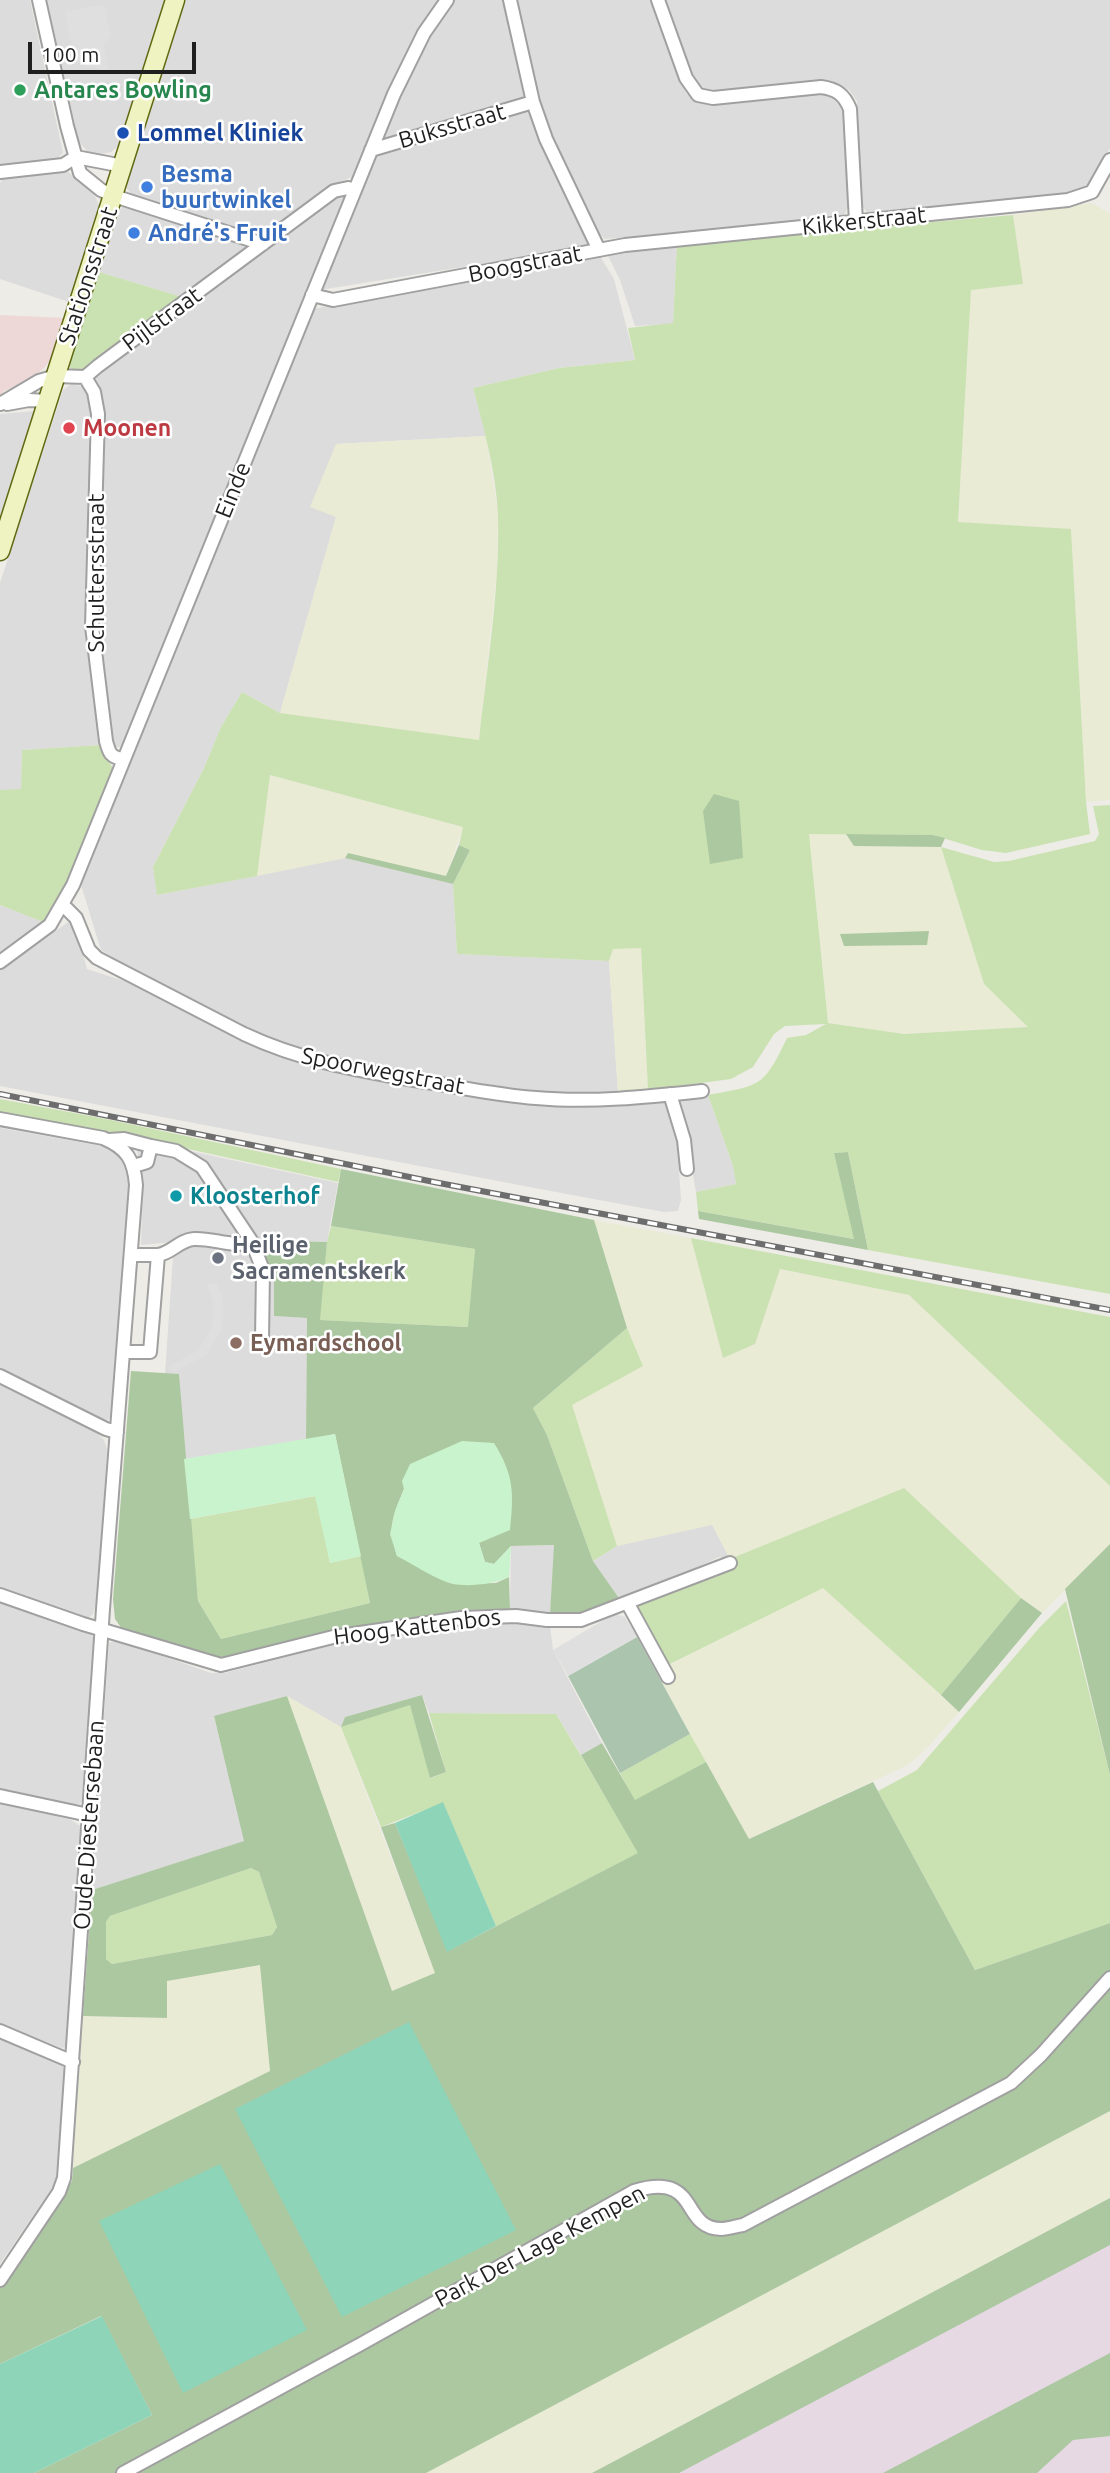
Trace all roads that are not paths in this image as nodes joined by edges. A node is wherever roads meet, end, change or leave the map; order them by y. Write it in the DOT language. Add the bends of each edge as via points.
graph roads {
  1 [pos="39,0"];
  2 [pos="176,0"];
  3 [pos="447,0"];
  4 [pos="510,0"];
  5 [pos="657,0"];
  6 [pos="533,102"];
  7 [pos="371,149"];
  8 [pos="76,157"];
  9 [pos="1110,160"];
  10 [pos="123,166"];
  11 [pos="0,172"];
  12 [pos="354,190"];
  13 [pos="114,196"];
  14 [pos="856,222"];
  15 [pos="263,244"];
  16 [pos="599,250"];
  17 [pos="312,295"];
  18 [pos="56,376"];
  19 [pos="85,377"];
  20 [pos="48,401"];
  21 [pos="0,405"];
  22 [pos="0,551"];
  23 [pos="124,759"];
  24 [pos="63,905"];
  25 [pos="0,962"];
  26 [pos="702,1091"];
  27 [pos="670,1094"];
  28 [pos="0,1119"];
  29 [pos="109,1140"];
  30 [pos="152,1146"];
  31 [pos="134,1166"];
  32 [pos="687,1169"];
  33 [pos="252,1242"];
  34 [pos="131,1255"];
  35 [pos="158,1255"];
  36 [pos="262,1340"];
  37 [pos="124,1352"];
  38 [pos="0,1376"];
  39 [pos="117,1432"];
  40 [pos="730,1563"];
  41 [pos="0,1595"];
  42 [pos="628,1604"];
  43 [pos="102,1630"];
  44 [pos="668,1676"];
  45 [pos="0,1796"];
  46 [pos="89,1815"];
  47 [pos="1110,1978"];
  48 [pos="0,2031"];
  49 [pos="73,2062"];
  50 [pos="0,2280"];
  51 [pos="123,2473"];
  1 -- 8 [label="street"];
  2 -- 10 [label="main road, Stationsstraat"];
  3 -- 7 [label="street, Einde" via="407,64"];
  4 -- 6 [label="street, Boogstraat"];
  5 -- 14 [label="street" via="686,78 698,95 713,98 821,88 837,90 843,96 850,108"];
  6 -- 7 [label="street, Buksstraat"];
  6 -- 16 [label="street, Boogstraat"];
  7 -- 12 [label="street, Einde"];
  8 -- 10 [label="street"];
  8 -- 11 [label="street" via="63,165"];
  8 -- 13 [label="street" via="80,173"];
  9 -- 14 [label="street, Kikkerstraat" via="1092,192 1068,200"];
  10 -- 13 [label="main road, Stationsstraat"];
  12 -- 15 [label="street, Pijlstraat" via="334,191"];
  12 -- 17 [label="street, Einde"];
  13 -- 15 [label="street"];
  13 -- 18 [label="main road, Stationsstraat"];
  14 -- 16 [label="street, Kikkerstraat"];
  15 -- 19 [label="street, Pijlstraat"];
  16 -- 17 [label="street, Boogstraat" via="333,300"];
  17 -- 23 [label="street, Einde"];
  18 -- 19 [label="street"];
  18 -- 20 [label="main road, Stationsstraat"];
  18 -- 21 [label="street"];
  19 -- 23 [label="street, Schuttersstraat" via="94,392 98,414 92,626 106,741 109,753"];
  20 -- 21 [label="street"];
  20 -- 22 [label="main road, Stationsstraat"];
  23 -- 24 [label="street, Einde"];
  24 -- 25 [label="street, Einde" via="50,925"];
  24 -- 27 [label="street, Spoorwegstraat" via="76,918 97,958 269,1046 307,1058 535,1098 630,1099"];
  26 -- 27 [label="street, Spoorwegstraat"];
  27 -- 32 [label="street"];
  28 -- 29 [label="street"];
  29 -- 30 [label="street"];
  29 -- 31 [label="street"];
  30 -- 31 [label="street" via="147,1162"];
  30 -- 33 [label="street" via="176,1151 202,1167"];
  31 -- 34 [label="street, Oude Diestersebaan"];
  33 -- 35 [label="street" via="189,1240"];
  33 -- 36 [label="street" via="263,1269"];
  34 -- 35 [label="street"];
  34 -- 37 [label="street, Oude Diestersebaan"];
  35 -- 37 [label="street" via="150,1352"];
  37 -- 39 [label="street, Oude Diestersebaan"];
  38 -- 39 [label="street"];
  39 -- 43 [label="street, Oude Diestersebaan"];
  40 -- 42 [label="street, Hoog Kattenbos"];
  41 -- 43 [label="street, Hoog Kattenbos"];
  42 -- 43 [label="street, Hoog Kattenbos" via="581,1620 479,1616 351,1634 220,1665"];
  42 -- 44 [label="street"];
  43 -- 46 [label="street, Oude Diestersebaan"];
  45 -- 46 [label="street"];
  46 -- 49 [label="street, Oude Diestersebaan"];
  47 -- 51 [label="street, Park Der Lage Kempen" via="1012,2083 743,2225 723,2229 706,2225 674,2189 659,2185 634,2191"];
  48 -- 49 [label="street"];
  49 -- 50 [label="street, Oude Diestersebaan" via="64,2178"];
}
